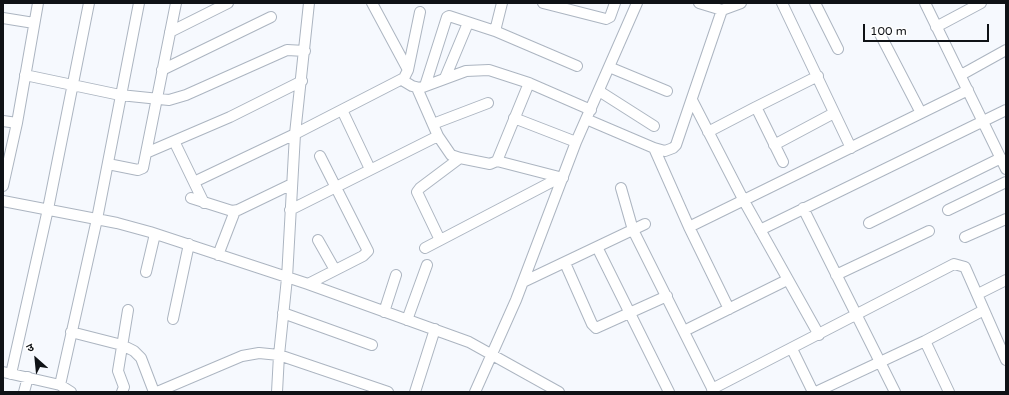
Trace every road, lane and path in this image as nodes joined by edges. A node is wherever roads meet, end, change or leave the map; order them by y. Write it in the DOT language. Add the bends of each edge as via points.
graph roads {
  1 [pos="38,3"];
  2 [pos="89,3"];
  3 [pos="139,3"];
  4 [pos="176,3"];
  5 [pos="228,3"];
  6 [pos="309,3"];
  7 [pos="372,3"];
  8 [pos="502,3"];
  9 [pos="543,3"];
  10 [pos="615,3"];
  11 [pos="637,3"];
  12 [pos="699,3"];
  13 [pos="741,3"];
  14 [pos="782,3"];
  15 [pos="815,3"];
  16 [pos="925,3"];
  17 [pos="981,3"];
  18 [pos="722,10"];
  19 [pos="420,12"];
  20 [pos="271,17"];
  21 [pos="3,18"];
  22 [pos="468,22"];
  23 [pos="34,23"];
  24 [pos="936,27"];
  25 [pos="495,31"];
  26 [pos="170,32"];
  27 [pos="880,34"];
  28 [pos="838,49"];
  29 [pos="1006,50"];
  30 [pos="305,51"];
  31 [pos="577,66"];
  32 [pos="609,67"];
  33 [pos="162,70"];
  34 [pos="408,70"];
  35 [pos="25,75"];
  36 [pos="961,75"];
  37 [pos="818,76"];
  38 [pos="445,78"];
  39 [pos="402,80"];
  40 [pos="302,81"];
  41 [pos="529,83"];
  42 [pos="73,85"];
  43 [pos="421,87"];
  44 [pos="968,90"];
  45 [pos="667,91"];
  46 [pos="599,92"];
  47 [pos="120,94"];
  48 [pos="156,99"];
  49 [pos="692,100"];
  50 [pos="488,103"];
  51 [pos="756,107"];
  52 [pos="342,110"];
  53 [pos="591,110"];
  54 [pos="1006,110"];
  55 [pos="834,112"];
  56 [pos="921,113"];
  57 [pos="514,118"];
  58 [pos="586,119"];
  59 [pos="3,121"];
  60 [pos="983,121"];
  61 [pos="17,123"];
  62 [pos="433,124"];
  63 [pos="654,126"];
  64 [pos="708,132"];
  65 [pos="295,134"];
  66 [pos="438,136"];
  67 [pos="174,141"];
  68 [pos="576,142"];
  69 [pos="774,145"];
  70 [pos="654,148"];
  71 [pos="851,148"];
  72 [pos="146,153"];
  73 [pos="320,156"];
  74 [pos="460,158"];
  75 [pos="1000,158"];
  76 [pos="497,161"];
  77 [pos="783,162"];
  78 [pos="108,164"];
  79 [pos="370,169"];
  80 [pos="1006,169"];
  81 [pos="562,178"];
  82 [pos="194,182"];
  83 [pos="1006,182"];
  84 [pos="292,184"];
  85 [pos="3,186"];
  86 [pos="336,187"];
  87 [pos="621,188"];
  88 [pos="191,198"];
  89 [pos="3,201"];
  90 [pos="744,201"];
  91 [pos="204,203"];
  92 [pos="803,208"];
  93 [pos="48,209"];
  94 [pos="290,210"];
  95 [pos="948,210"];
  96 [pos="235,211"];
  97 [pos="1006,218"];
  98 [pos="97,220"];
  99 [pos="869,223"];
  100 [pos="645,224"];
  101 [pos="689,227"];
  102 [pos="633,230"];
  103 [pos="760,230"];
  104 [pos="930,231"];
  105 [pos="155,234"];
  106 [pos="965,237"];
  107 [pos="318,240"];
  108 [pos="440,240"];
  109 [pos="189,244"];
  110 [pos="597,247"];
  111 [pos="424,248"];
  112 [pos="218,255"];
  113 [pos="565,262"];
  114 [pos="428,265"];
  115 [pos="335,270"];
  116 [pos="146,272"];
  117 [pos="396,275"];
  118 [pos="836,275"];
  119 [pos="287,278"];
  120 [pos="787,280"];
  121 [pos="1006,280"];
  122 [pos="523,282"];
  123 [pos="308,284"];
  124 [pos="978,294"];
  125 [pos="667,296"];
  126 [pos="729,309"];
  127 [pos="128,310"];
  128 [pos="984,310"];
  129 [pos="384,312"];
  130 [pos="283,313"];
  131 [pos="629,313"];
  132 [pos="856,315"];
  133 [pos="173,319"];
  134 [pos="407,320"];
  135 [pos="435,329"];
  136 [pos="684,331"];
  137 [pos="71,332"];
  138 [pos="819,335"];
  139 [pos="925,341"];
  140 [pos="122,345"];
  141 [pos="372,345"];
  142 [pos="792,349"];
  143 [pos="492,354"];
  144 [pos="279,355"];
  145 [pos="1006,360"];
  146 [pos="879,361"];
  147 [pos="7,373"];
  148 [pos="28,377"];
  149 [pos="60,385"];
  150 [pos="713,390"];
  151 [pos="24,392"];
  152 [pos="71,392"];
  153 [pos="122,392"];
  154 [pos="154,392"];
  155 [pos="157,392"];
  156 [pos="277,392"];
  157 [pos="388,392"];
  158 [pos="415,392"];
  159 [pos="475,392"];
  160 [pos="559,392"];
  161 [pos="669,392"];
  162 [pos="814,392"];
  163 [pos="894,392"];
  164 [pos="949,392"];
  1 -- 23 [label="street"];
  2 -- 42 [label="street"];
  3 -- 47 [label="street"];
  4 -- 26 [label="street"];
  5 -- 26 [label="street"];
  6 -- 30 [label="street"];
  7 -- 34 [label="street"];
  8 -- 25 [label="street"];
  9 -- 10 [label="street" via="606,19 610,17"];
  11 -- 32 [label="street"];
  12 -- 18 [label="street"];
  13 -- 18 [label="street"];
  14 -- 37 [label="street"];
  15 -- 28 [label="street"];
  16 -- 24 [label="street"];
  17 -- 24 [label="street"];
  18 -- 49 [label="street"];
  19 -- 34 [label="street"];
  20 -- 33 [label="street"];
  21 -- 23 [label="street"];
  22 -- 25 [label="street"];
  22 -- 38 [label="street"];
  22 -- 43 [label="street" via="447,17"];
  23 -- 35 [label="street"];
  24 -- 36 [label="street"];
  25 -- 31 [label="street"];
  26 -- 33 [label="street"];
  27 -- 56 [label="street"];
  29 -- 36 [label="street"];
  30 -- 40 [label="street"];
  30 -- 48 [label="street" via="287,50 186,95 169,100"];
  32 -- 45 [label="street"];
  32 -- 46 [label="street"];
  33 -- 48 [label="street"];
  34 -- 39 [label="street"];
  35 -- 42 [label="street"];
  35 -- 61 [label="street"];
  36 -- 44 [label="street"];
  37 -- 51 [label="street"];
  37 -- 55 [label="street"];
  38 -- 41 [label="street" via="482,69"];
  38 -- 43 [label="street"];
  39 -- 43 [label="street"];
  39 -- 52 [label="street"];
  40 -- 65 [label="street"];
  40 -- 67 [label="street" via="230,117"];
  41 -- 53 [label="street"];
  41 -- 57 [label="street"];
  42 -- 47 [label="street"];
  42 -- 93 [label="street"];
  43 -- 62 [label="street"];
  44 -- 56 [label="street"];
  44 -- 60 [label="street"];
  46 -- 53 [label="street"];
  46 -- 63 [label="street"];
  47 -- 48 [label="street"];
  47 -- 78 [label="street"];
  48 -- 72 [label="street"];
  49 -- 64 [label="street"];
  49 -- 70 [label="street" via="676,145 665,151"];
  50 -- 62 [label="street"];
  51 -- 64 [label="street"];
  51 -- 69 [label="street"];
  52 -- 65 [label="street"];
  52 -- 79 [label="street"];
  53 -- 58 [label="street"];
  54 -- 60 [label="street"];
  55 -- 69 [label="street"];
  55 -- 71 [label="street"];
  56 -- 71 [label="street"];
  57 -- 68 [label="street"];
  57 -- 76 [label="street"];
  58 -- 68 [label="street"];
  58 -- 70 [label="street"];
  59 -- 61 [label="street"];
  60 -- 75 [label="street"];
  60 -- 92 [label="street"];
  61 -- 85 [label="street"];
  62 -- 66 [label="street"];
  64 -- 90 [label="street"];
  65 -- 82 [label="street"];
  65 -- 84 [label="street"];
  66 -- 74 [label="street" via="451,155"];
  66 -- 79 [label="street"];
  67 -- 72 [label="street"];
  67 -- 82 [label="street"];
  68 -- 81 [label="street"];
  69 -- 77 [label="street"];
  70 -- 101 [label="street"];
  71 -- 90 [label="street"];
  72 -- 78 [label="street" via="141,170"];
  73 -- 86 [label="street"];
  74 -- 76 [label="street" via="490,164"];
  74 -- 108 [label="street" via="417,192"];
  75 -- 80 [label="street"];
  75 -- 99 [label="street"];
  76 -- 81 [label="street"];
  78 -- 98 [label="street"];
  79 -- 86 [label="street"];
  81 -- 108 [label="street"];
  81 -- 122 [label="street"];
  82 -- 91 [label="street"];
  83 -- 95 [label="street"];
  84 -- 94 [label="street"];
  84 -- 96 [label="street"];
  86 -- 94 [label="street"];
  86 -- 115 [label="street" via="368,251"];
  87 -- 102 [label="street"];
  88 -- 91 [label="street"];
  89 -- 93 [label="street"];
  90 -- 101 [label="street"];
  90 -- 103 [label="street"];
  91 -- 96 [label="street"];
  92 -- 103 [label="street"];
  92 -- 118 [label="street"];
  93 -- 98 [label="street"];
  93 -- 147 [label="street"];
  94 -- 119 [label="street"];
  96 -- 112 [label="street"];
  97 -- 106 [label="street"];
  98 -- 105 [label="street"];
  98 -- 137 [label="street"];
  100 -- 102 [label="street"];
  101 -- 126 [label="street"];
  102 -- 110 [label="street"];
  102 -- 125 [label="street"];
  103 -- 120 [label="street"];
  104 -- 118 [label="street"];
  105 -- 109 [label="street"];
  105 -- 116 [label="street"];
  107 -- 115 [label="street"];
  108 -- 111 [label="street"];
  109 -- 112 [label="street"];
  109 -- 133 [label="street"];
  110 -- 113 [label="street"];
  110 -- 131 [label="street"];
  112 -- 119 [label="street"];
  113 -- 122 [label="street"];
  113 -- 131 [label="street" via="594,327 599,328"];
  114 -- 134 [label="street"];
  115 -- 123 [label="street"];
  117 -- 129 [label="street"];
  118 -- 132 [label="street"];
  119 -- 123 [label="street"];
  119 -- 130 [label="street"];
  120 -- 126 [label="street"];
  120 -- 138 [label="street"];
  121 -- 124 [label="street"];
  122 -- 143 [label="street"];
  123 -- 129 [label="street"];
  124 -- 128 [label="street"];
  124 -- 132 [label="street" via="965,267 954,264"];
  125 -- 131 [label="street"];
  125 -- 136 [label="street"];
  126 -- 136 [label="street"];
  127 -- 140 [label="street"];
  128 -- 139 [label="street"];
  128 -- 145 [label="street"];
  129 -- 134 [label="street"];
  130 -- 141 [label="street"];
  130 -- 144 [label="street"];
  131 -- 161 [label="street"];
  132 -- 138 [label="street"];
  132 -- 146 [label="street"];
  134 -- 135 [label="street"];
  135 -- 143 [label="street"];
  135 -- 158 [label="street"];
  136 -- 150 [label="street"];
  137 -- 140 [label="street"];
  137 -- 149 [label="street"];
  138 -- 142 [label="street"];
  139 -- 146 [label="street"];
  139 -- 164 [label="street"];
  140 -- 153 [label="street" via="118,371 124,387"];
  140 -- 154 [label="street" via="139,354"];
  142 -- 150 [label="street"];
  142 -- 162 [label="street"];
  143 -- 159 [label="street"];
  143 -- 160 [label="street"];
  144 -- 155 [label="street" via="248,354"];
  144 -- 156 [label="street"];
  144 -- 157 [label="street"];
  146 -- 162 [label="street"];
  146 -- 163 [label="street"];
  147 -- 148 [label="street"];
  148 -- 149 [label="street"];
  148 -- 151 [label="street"];
  149 -- 152 [label="street"];
}
